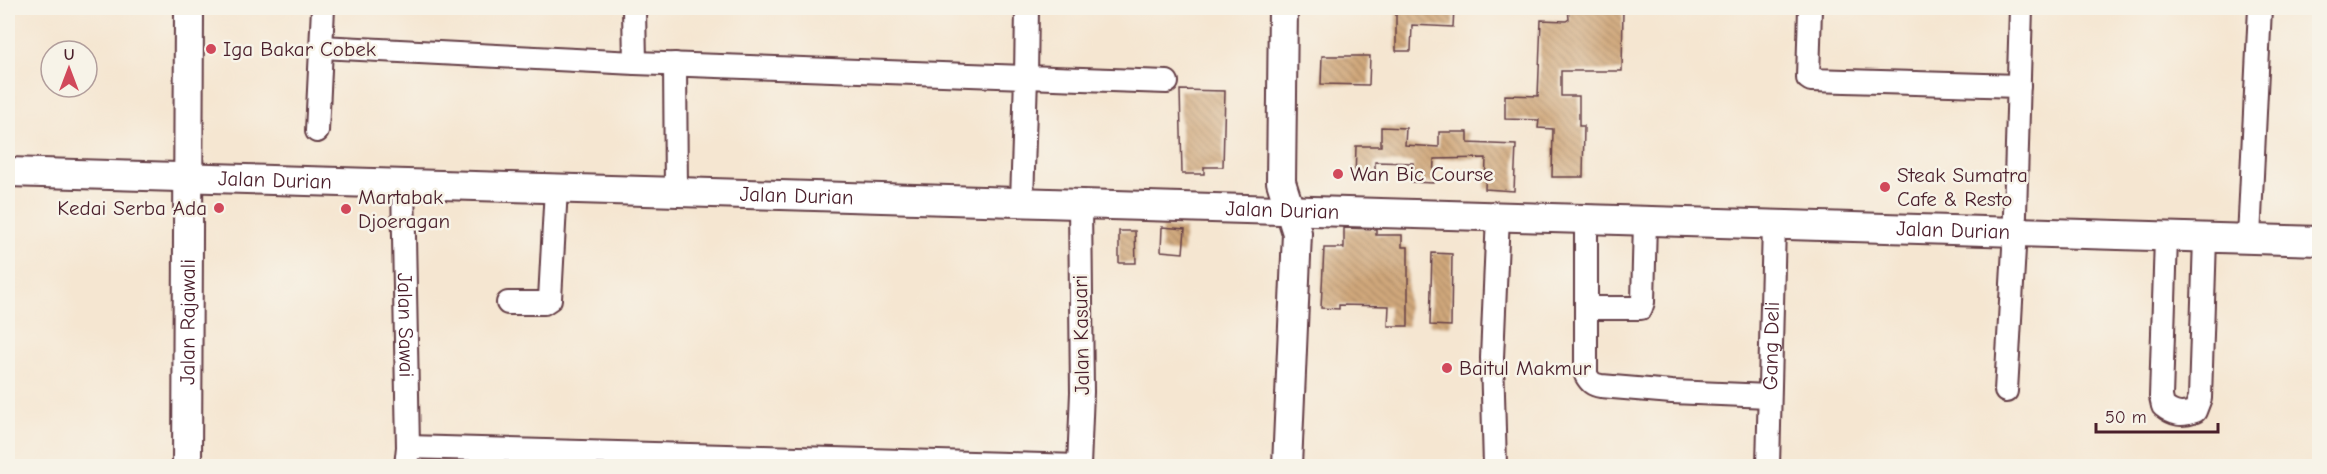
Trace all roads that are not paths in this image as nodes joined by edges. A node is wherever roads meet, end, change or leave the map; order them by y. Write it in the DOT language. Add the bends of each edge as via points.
graph roads {
  1 [pos="189,8"];
  2 [pos="323,8"];
  3 [pos="634,8"];
  4 [pos="1027,8"];
  5 [pos="1283,8"];
  6 [pos="1810,8"];
  7 [pos="2021,8"];
  8 [pos="2260,8"];
  9 [pos="321,47"];
  10 [pos="635,63"];
  11 [pos="675,64"];
  12 [pos="1026,77"];
  13 [pos="1167,82"];
  14 [pos="2019,86"];
  15 [pos="317,131"];
  16 [pos="8,172"];
  17 [pos="189,177"];
  18 [pos="403,184"];
  19 [pos="556,188"];
  20 [pos="676,191"];
  21 [pos="1022,201"];
  22 [pos="1080,203"];
  23 [pos="1288,209"];
  24 [pos="1498,216"];
  25 [pos="1586,219"];
  26 [pos="1645,221"];
  27 [pos="1774,225"];
  28 [pos="2014,233"];
  29 [pos="2166,238"];
  30 [pos="2205,238"];
  31 [pos="2249,238"];
  32 [pos="2319,241"];
  33 [pos="508,303"];
  34 [pos="1596,308"];
  35 [pos="2006,390"];
  36 [pos="1769,396"];
  37 [pos="407,457"];
  38 [pos="187,466"];
  39 [pos="1079,466"];
  40 [pos="1287,466"];
  41 [pos="1495,466"];
  42 [pos="1768,466"];
  1 -- 17 [label="main road, Jalan Rajawali"];
  2 -- 9 [label="street"];
  3 -- 10 [label="street"];
  4 -- 12 [label="street"];
  5 -- 23 [label="main road" via="1281,182"];
  6 -- 14 [label="street" via="1811,80"];
  7 -- 14 [label="street"];
  8 -- 31 [label="street"];
  9 -- 10 [label="street"];
  9 -- 15 [label="street"];
  10 -- 11 [label="street"];
  11 -- 12 [label="street"];
  11 -- 20 [label="street"];
  12 -- 13 [label="street"];
  12 -- 21 [label="street"];
  14 -- 28 [label="street"];
  16 -- 17 [label="main road, Jalan Durian"];
  17 -- 18 [label="main road, Jalan Durian"];
  17 -- 38 [label="main road, Jalan Rajawali"];
  18 -- 19 [label="main road, Jalan Durian"];
  18 -- 37 [label="street, Jalan Sawai"];
  19 -- 20 [label="main road, Jalan Durian"];
  19 -- 33 [label="street" via="550,299 544,303"];
  20 -- 21 [label="main road, Jalan Durian"];
  21 -- 22 [label="main road, Jalan Durian"];
  22 -- 23 [label="main road, Jalan Durian"];
  22 -- 39 [label="street, Jalan Kasuari"];
  23 -- 24 [label="main road, Jalan Durian"];
  23 -- 40 [label="main road" via="1297,233"];
  24 -- 25 [label="main road, Jalan Durian"];
  24 -- 41 [label="street" via="1492,358"];
  25 -- 26 [label="main road, Jalan Durian"];
  25 -- 36 [label="street" via="1588,380 1601,386"];
  26 -- 27 [label="main road, Jalan Durian"];
  26 -- 34 [label="street" via="1641,308"];
  27 -- 28 [label="main road, Jalan Durian"];
  27 -- 36 [label="street, Gang Deli"];
  28 -- 29 [label="main road, Jalan Durian"];
  28 -- 35 [label="street"];
  29 -- 30 [label="main road, Jalan Durian"];
  29 -- 30 [label="street" via="2161,397 2163,406 2172,413 2185,415 2195,411 2200,398"];
  30 -- 31 [label="main road, Jalan Durian"];
  31 -- 32 [label="main road, Jalan Durian"];
  36 -- 42 [label="street, Gang Deli"];
  37 -- 39 [label="street"];
}
